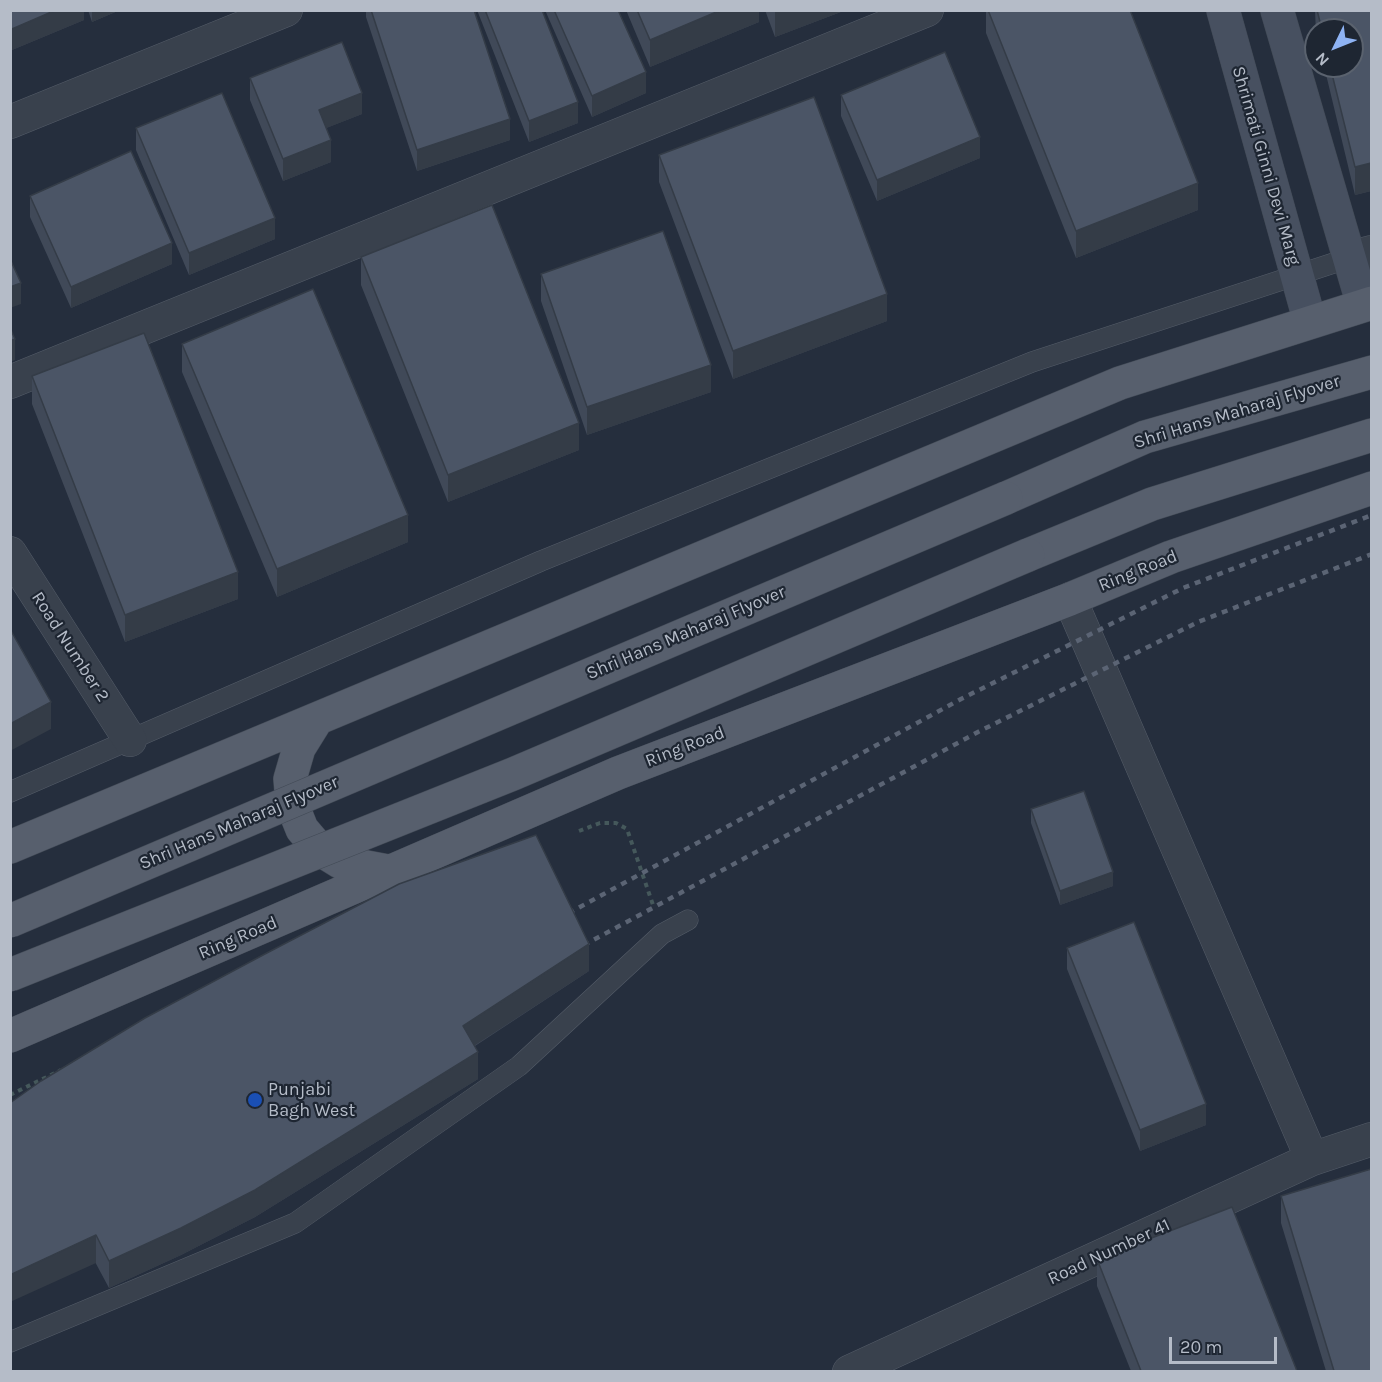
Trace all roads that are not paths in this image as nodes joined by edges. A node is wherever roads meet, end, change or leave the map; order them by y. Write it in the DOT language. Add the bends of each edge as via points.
graph roads {
  1 [pos="286,10"];
  2 [pos="927,10"];
  3 [pos="1223,10"];
  4 [pos="1277,10"];
  5 [pos="10,122"];
  6 [pos="1360,255"];
  7 [pos="1297,275"];
  8 [pos="1367,304"];
  9 [pos="1310,322"];
  10 [pos="1371,372"];
  11 [pos="10,382"];
  12 [pos="1371,435"];
  13 [pos="1371,488"];
  14 [pos="10,553"];
  15 [pos="1071,599"];
  16 [pos="317,719"];
  17 [pos="130,740"];
  18 [pos="10,792"];
  19 [pos="10,847"];
  20 [pos="393,872"];
  21 [pos="688,920"];
  22 [pos="10,921"];
  23 [pos="10,975"];
  24 [pos="10,1036"];
  25 [pos="1371,1139"];
  26 [pos="1312,1159"];
  27 [pos="10,1342"];
  28 [pos="849,1371"];
  1 -- 5 [label="street"];
  2 -- 11 [label="street"];
  3 -- 7 [label="street, Shrimati Ginni Devi Marg"];
  4 -- 6 [label="street"];
  6 -- 7 [label="lane"];
  6 -- 8 [label="street"];
  7 -- 9 [label="street, Shrimati Ginni Devi Marg"];
  7 -- 17 [label="lane" via="1010,370 541,561"];
  8 -- 9 [label="main road"];
  9 -- 16 [label="main road" via="1120,383"];
  10 -- 22 [label="main road, Shri Hans Maharaj Flyover, bridge" via="1145,437"];
  12 -- 23 [label="main road, bridge" via="1152,504 513,774"];
  13 -- 15 [label="main road, Ring Road" via="1171,557"];
  14 -- 17 [label="street, Road Number 2"];
  15 -- 20 [label="main road, Ring Road" via="618,773"];
  15 -- 26 [label="street"];
  16 -- 19 [label="main road"];
  16 -- 20 [label="main road" via="299,748 290,779 292,804 302,829 319,849 339,862"];
  17 -- 18 [label="lane"];
  20 -- 24 [label="main road, Ring Road"];
  21 -- 27 [label="lane" via="662,934 519,1066 295,1223"];
  25 -- 26 [label="street, Road Number 41"];
  26 -- 28 [label="street, Road Number 41"];
}
